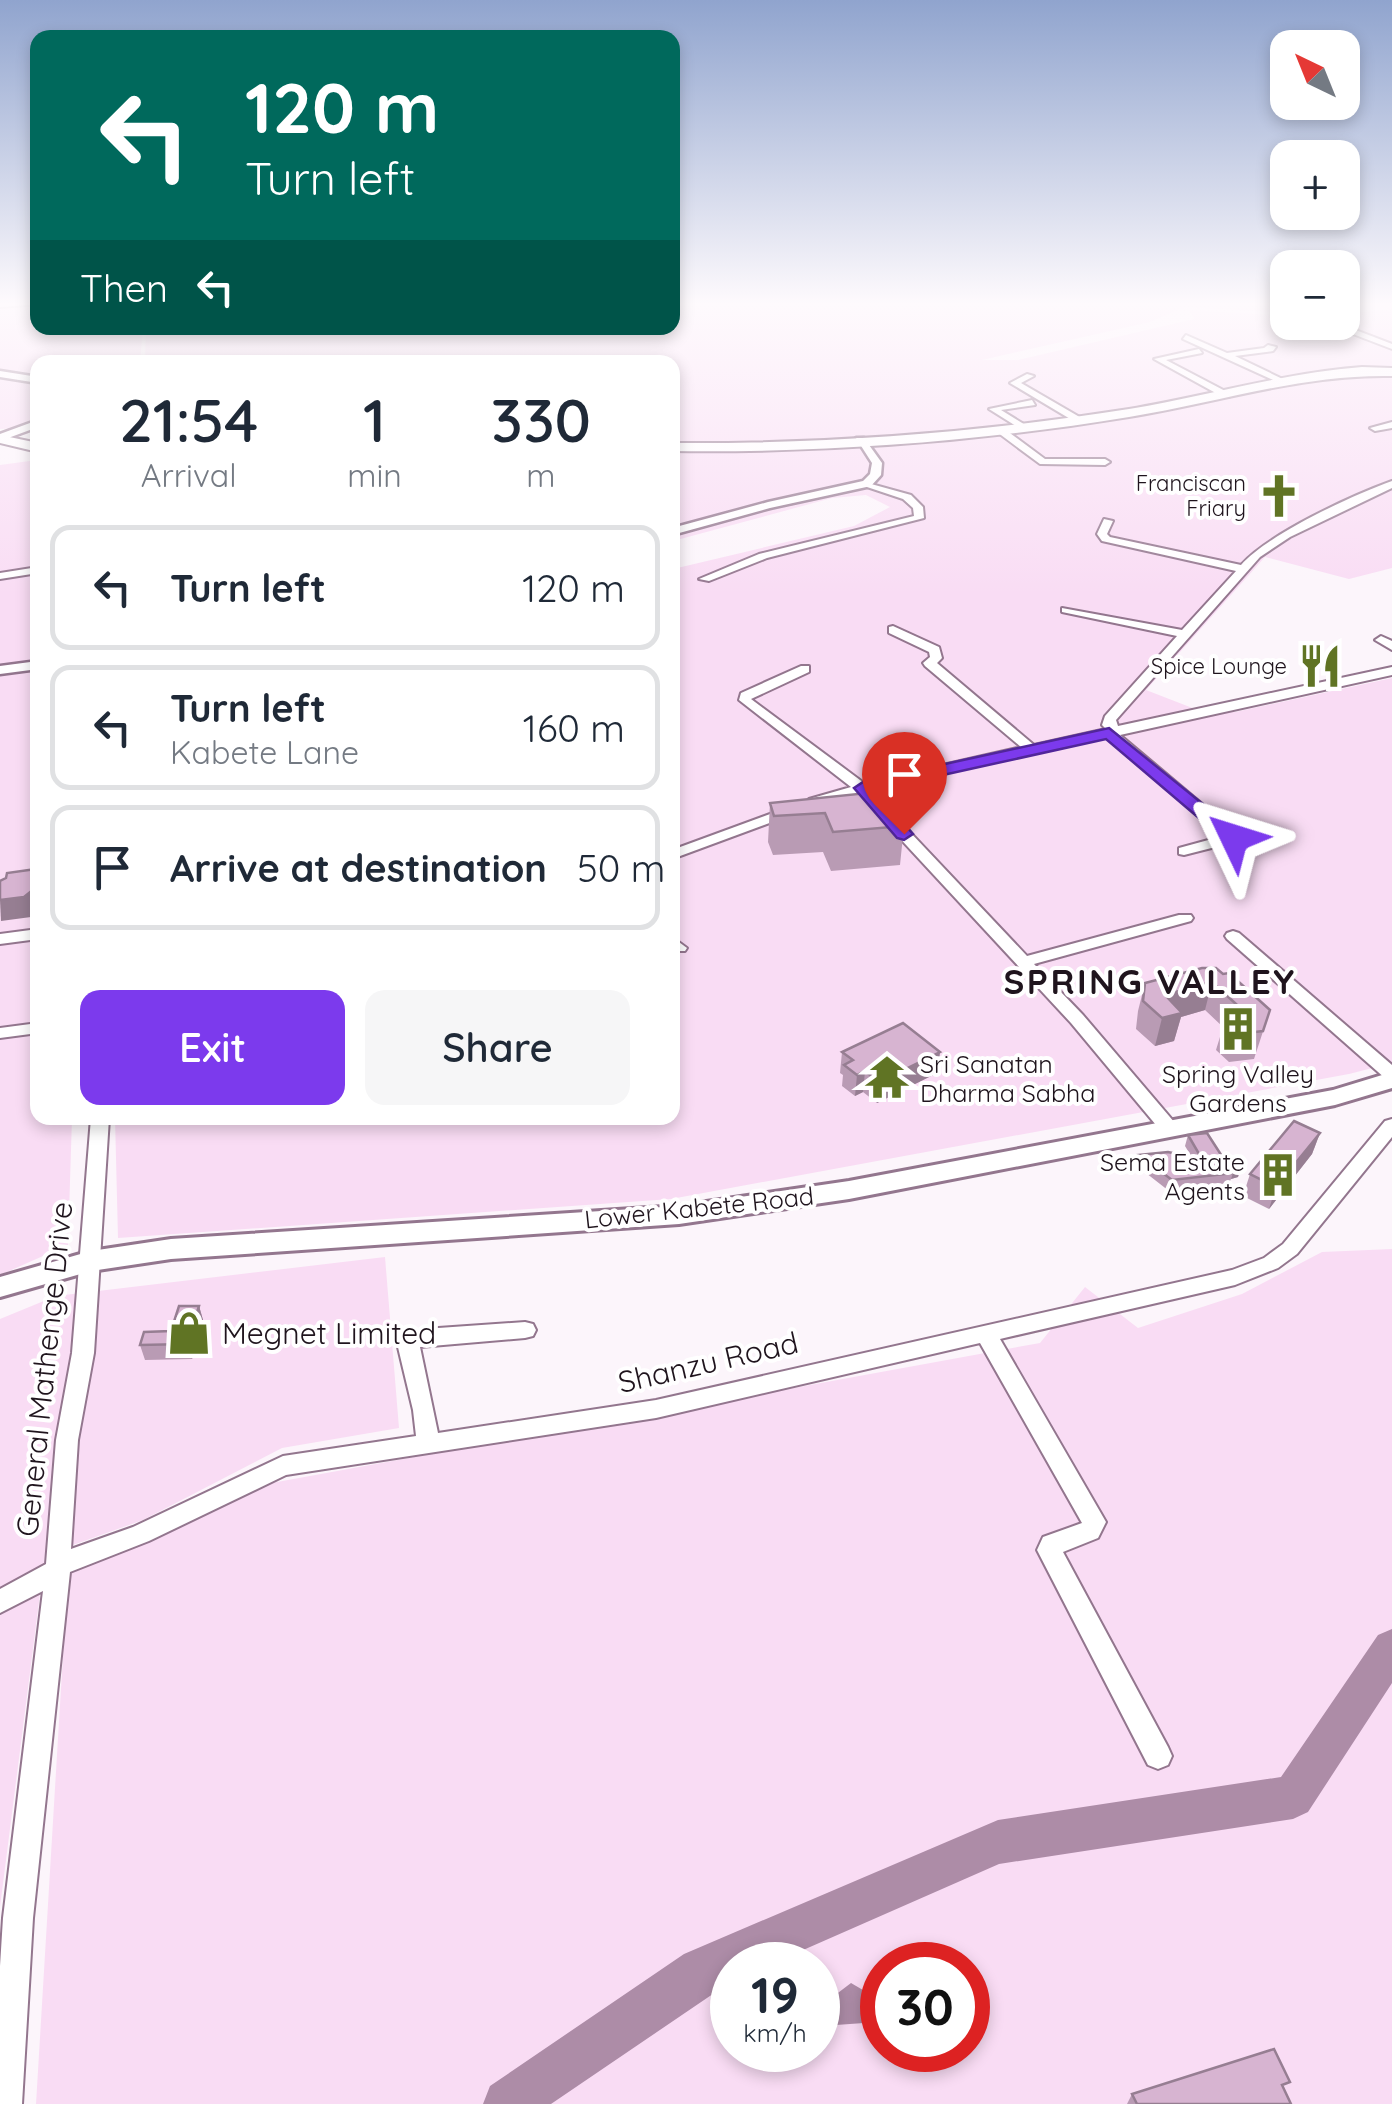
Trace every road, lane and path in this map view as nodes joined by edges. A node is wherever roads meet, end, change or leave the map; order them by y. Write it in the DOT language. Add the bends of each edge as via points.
graph roads {
  1 [pos="1043,399"];
  2 [pos="1202,399"];
  3 [pos="1032,404"];
  4 [pos="1080,420"];
  5 [pos="1392,425"];
  6 [pos="30,426"];
  7 [pos="1024,428"];
  8 [pos="1376,428"];
  9 [pos="1000,430"];
  10 [pos="0,439"];
  11 [pos="860,440"];
  12 [pos="30,446"];
  13 [pos="680,447"];
  14 [pos="1105,462"];
  15 [pos="867,484"];
  16 [pos="1390,487"];
  17 [pos="1108,521"];
  18 [pos="680,530"];
  19 [pos="1244,569"];
  20 [pos="30,571"];
  21 [pos="0,576"];
  22 [pos="705,579"];
  23 [pos="1066,610"];
  24 [pos="893,630"];
  25 [pos="1187,635"];
  26 [pos="30,667"];
  27 [pos="805,669"];
  28 [pos="0,670"];
  29 [pos="1392,671"];
  30 [pos="1113,733"];
  31 [pos="1032,750"];
  32 [pos="863,788"];
  33 [pos="680,852"];
  34 [pos="1184,852"];
  35 [pos="1185,918"];
  36 [pos="30,935"];
  37 [pos="1233,936"];
  38 [pos="0,939"];
  39 [pos="1022,962"];
  40 [pos="30,1029"];
  41 [pos="0,1033"];
  42 [pos="1392,1078"];
  43 [pos="100,1125"];
  44 [pos="1392,1125"];
  45 [pos="1168,1127"];
  46 [pos="91,1260"];
  47 [pos="0,1287"];
  48 [pos="525,1330"];
  49 [pos="985,1334"];
  50 [pos="428,1446"];
  51 [pos="58,1565"];
  52 [pos="0,1602"];
  53 [pos="1158,1756"];
  54 [pos="6,2104"];
  1 -- 4 [label="street"];
  2 -- 4 [label="main road"];
  3 -- 7 [label="street" via="994,408"];
  4 -- 7 [label="main road"];
  5 -- 8 [label="street"];
  6 -- 10 [label="street"];
  7 -- 9 [label="main road"];
  9 -- 11 [label="main road"];
  9 -- 14 [label="street" via="1043,462"];
  10 -- 12 [label="main road"];
  11 -- 13 [label="main road"];
  11 -- 15 [label="street" via="877,463"];
  15 -- 18 [label="street"];
  15 -- 22 [label="street" via="907,497 919,518 763,556"];
  16 -- 19 [label="street" via="1266,546"];
  17 -- 19 [label="street" via="1106,539"];
  19 -- 25 [label="street"];
  20 -- 21 [label="street"];
  23 -- 25 [label="street"];
  24 -- 31 [label="street" via="935,650 929,663"];
  25 -- 30 [label="street" via="1110,719"];
  26 -- 28 [label="street"];
  27 -- 32 [label="street" via="745,700"];
  29 -- 30 [label="street"];
  30 -- 31 [label="street"];
  30 -- 34 [label="street" via="1234,838"];
  31 -- 32 [label="street"];
  32 -- 33 [label="street"];
  32 -- 39 [label="street"];
  35 -- 39 [label="street"];
  36 -- 38 [label="street"];
  37 -- 42 [label="street"];
  39 -- 45 [label="street"];
  40 -- 41 [label="street"];
  42 -- 45 [label="main road, Lower Kabete Road" via="1335,1097"];
  43 -- 46 [label="street, General Mathenge Drive"];
  44 -- 49 [label="street, Shanzu Road" via="1290,1249 1271,1263"];
  45 -- 46 [label="main road, Lower Kabete Road" via="849,1190 678,1215"];
  46 -- 47 [label="main road, Lower Kabete Road"];
  46 -- 51 [label="street, General Mathenge Drive"];
  48 -- 50 [label="street" via="408,1343"];
  49 -- 50 [label="street, Shanzu Road" via="656,1409"];
  49 -- 53 [label="street" via="1094,1522 1090,1531 1049,1550"];
  50 -- 51 [label="street, Shanzu Road" via="283,1466"];
  51 -- 52 [label="street, Shanzu Road"];
  51 -- 54 [label="street, General Mathenge Drive" via="18,1918"];
}
